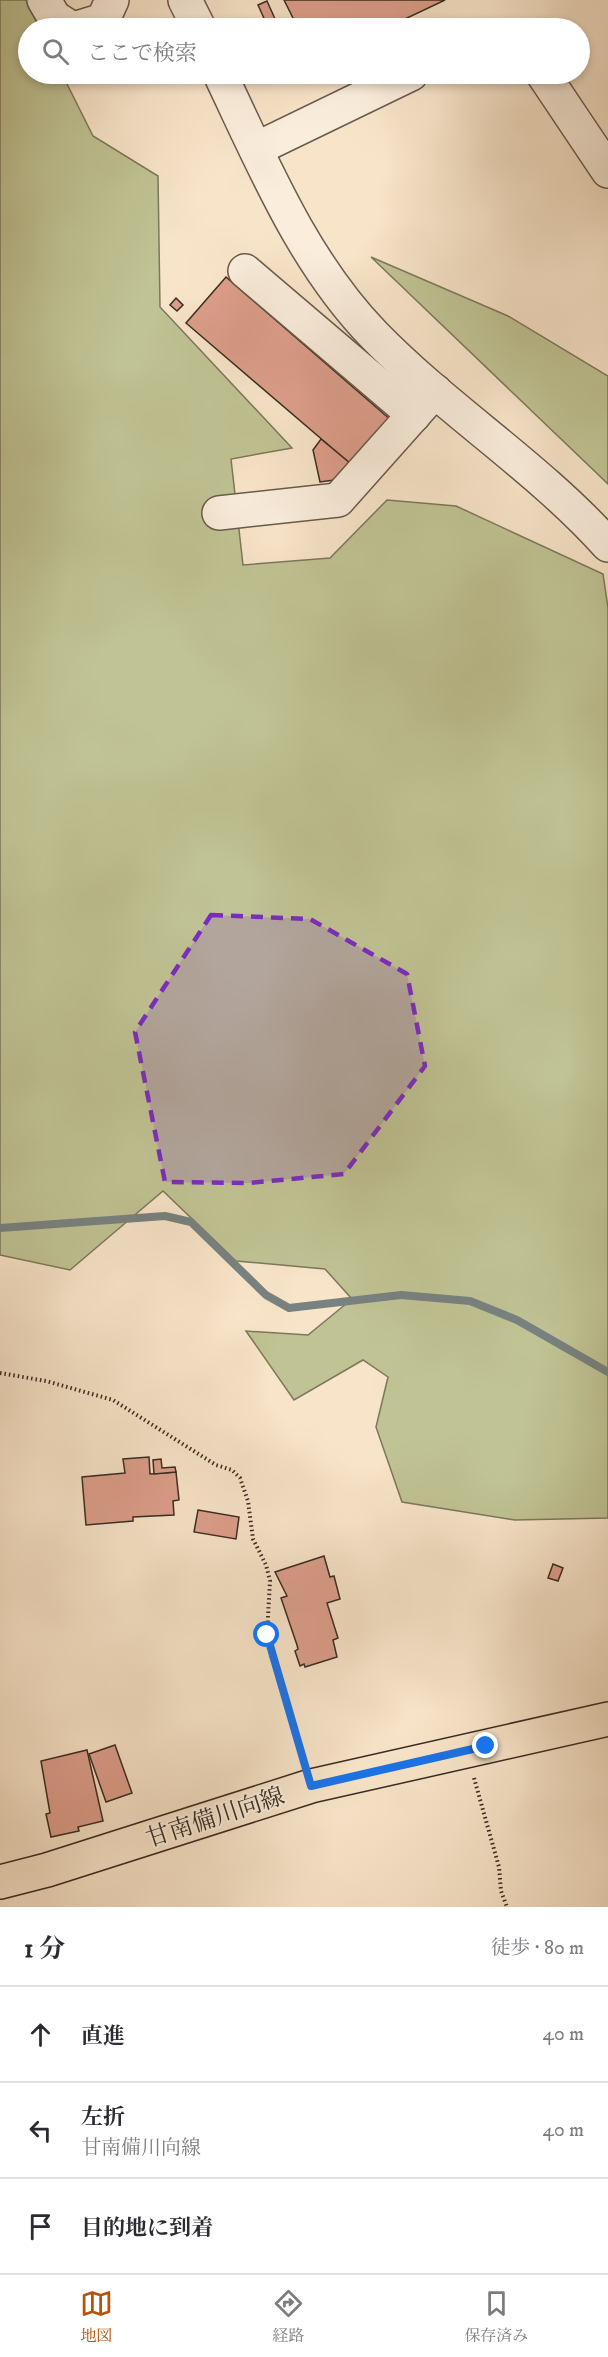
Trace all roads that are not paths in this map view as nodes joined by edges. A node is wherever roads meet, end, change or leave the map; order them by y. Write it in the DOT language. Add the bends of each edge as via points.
graph roads {
  1 [pos="44,0"];
  2 [pos="112,0"];
  3 [pos="185,0"];
  4 [pos="56,18"];
  5 [pos="104,18"];
  6 [pos="194,18"];
  7 [pos="225,84"];
  8 [pos="390,84"];
  9 [pos="550,84"];
  10 [pos="256,149"];
  11 [pos="608,171"];
  12 [pos="245,271"];
  13 [pos="425,403"];
  14 [pos="219,513"];
  15 [pos="608,545"];
  16 [pos="608,1719"];
  17 [pos="0,1882"];
  1 -- 4 [label="street"];
  2 -- 5 [label="street"];
  3 -- 6 [label="street"];
  7 -- 10 [label="street"];
  8 -- 10 [label="street"];
  9 -- 11 [label="street"];
  10 -- 13 [label="street" via="283,205 338,293"];
  12 -- 13 [label="street"];
  13 -- 14 [label="street" via="338,500"];
  13 -- 15 [label="street" via="557,494"];
  16 -- 17 [label="main road, 甘南備川向線" via="311,1786"];
}
